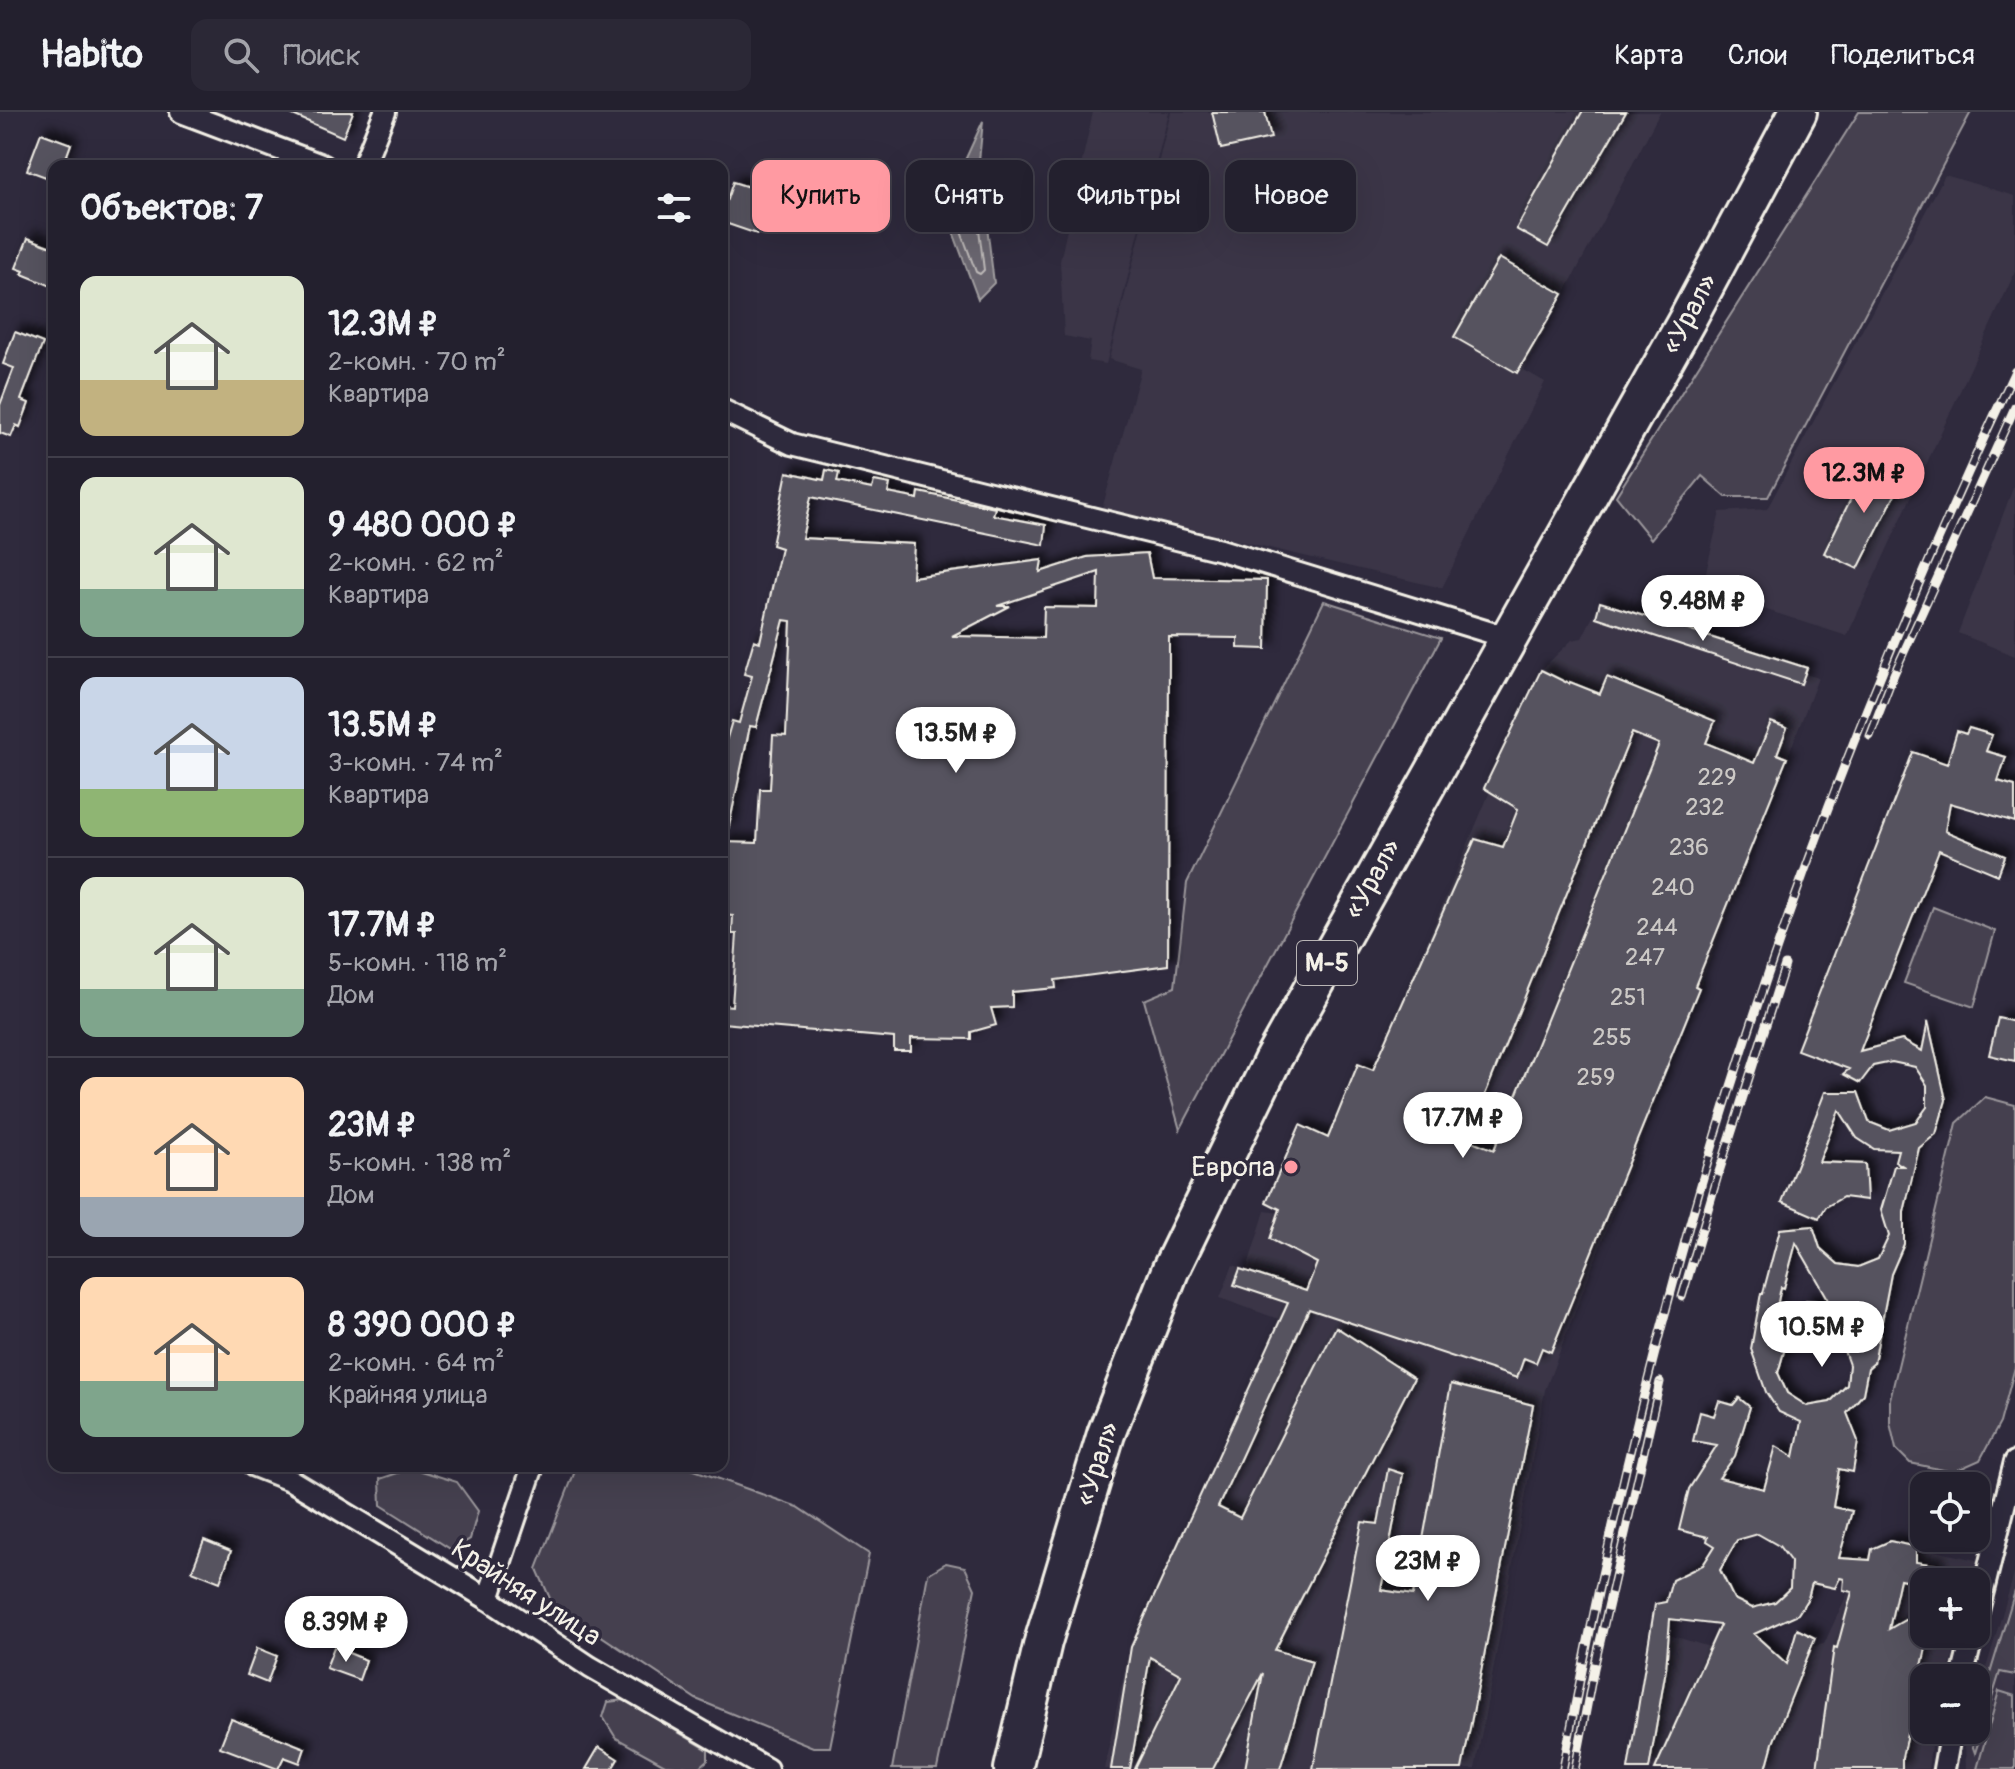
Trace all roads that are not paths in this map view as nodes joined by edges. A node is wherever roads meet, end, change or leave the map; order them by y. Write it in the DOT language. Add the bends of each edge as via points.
graph roads {
  1 [pos="181,112"];
  2 [pos="385,112"];
  3 [pos="1798,112"];
  4 [pos="1809,112"];
  5 [pos="308,160"];
  6 [pos="365,160"];
  7 [pos="1748,204"];
  8 [pos="728,413"];
  9 [pos="1508,638"];
  10 [pos="2015,1462"];
  11 [pos="531,1472"];
  12 [pos="294,1473"];
  13 [pos="1989,1568"];
  14 [pos="488,1599"];
  15 [pos="1948,1744"];
  16 [pos="767,1769"];
  17 [pos="1013,1769"];
  18 [pos="1944,1769"];
  1 -- 5 [label="street"];
  2 -- 6 [label="street"];
  3 -- 7 [label="highway, «Урал» / М-5"];
  4 -- 7 [label="highway, «Урал» / М-5"];
  7 -- 9 [label="highway, «Урал» / М-5"];
  8 -- 9 [label="street" via="792,444 1221,550"];
  9 -- 17 [label="highway, «Урал» / М-5" via="1272,1061 1170,1271 1106,1434 1043,1642"];
  10 -- 13 [label="street"];
  11 -- 14 [label="street"];
  12 -- 14 [label="street, Крайняя улица"];
  14 -- 16 [label="street, Крайняя улица" via="590,1667"];
  15 -- 18 [label="street"];
}
